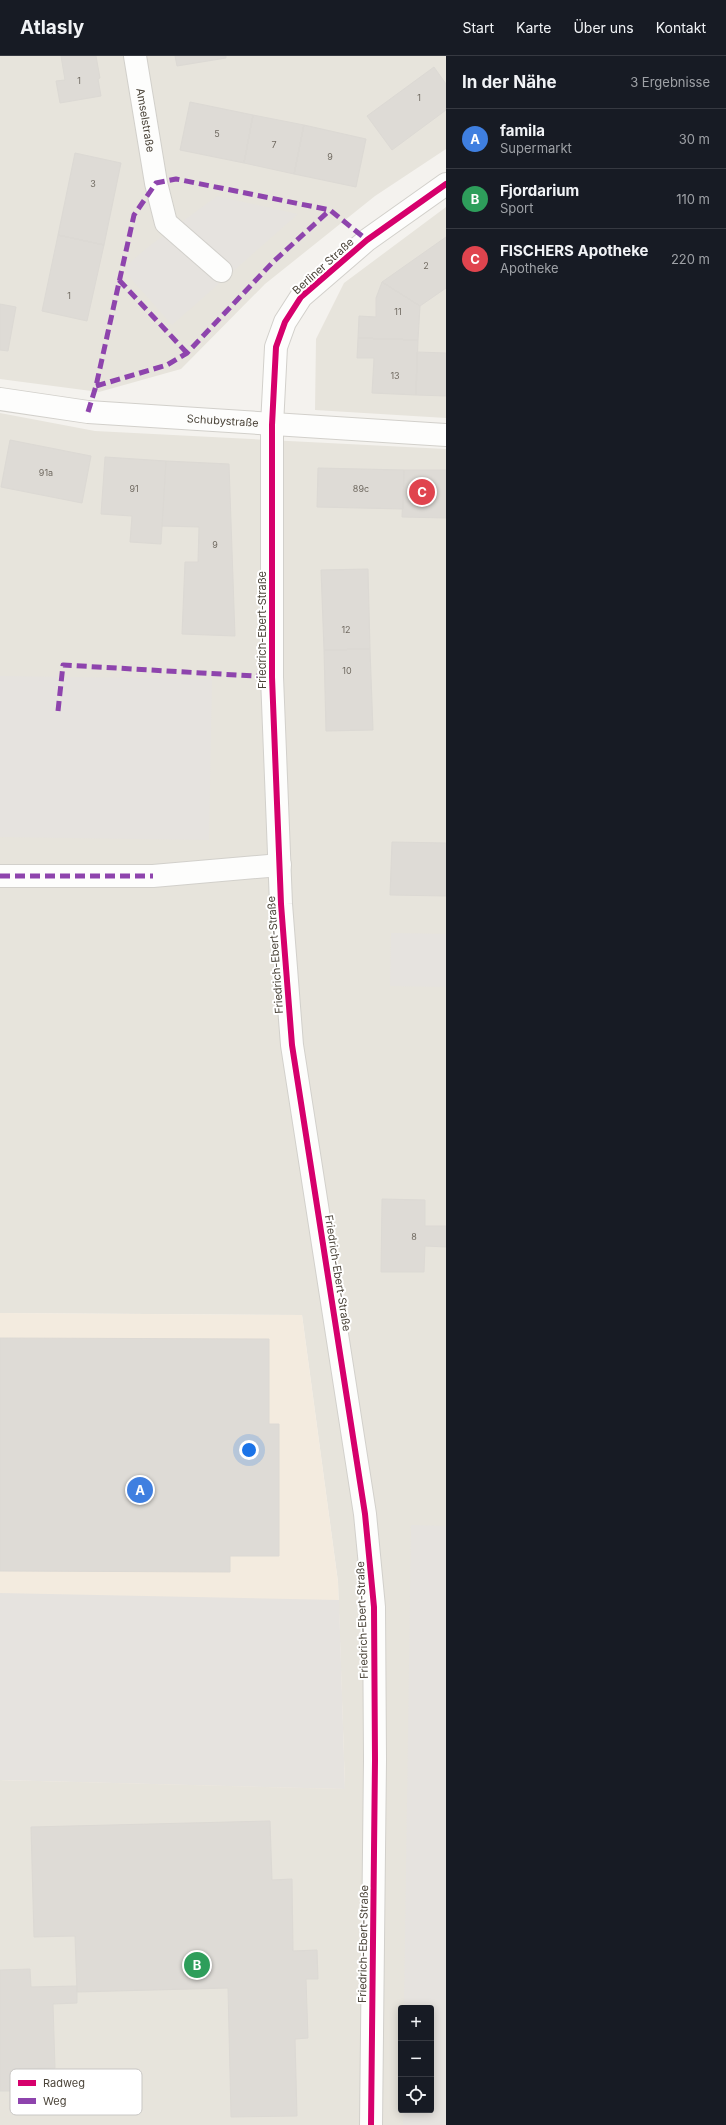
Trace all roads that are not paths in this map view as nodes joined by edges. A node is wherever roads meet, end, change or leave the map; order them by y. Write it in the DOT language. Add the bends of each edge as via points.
graph roads {
  1 [pos="135,56"];
  2 [pos="446,184"];
  3 [pos="221,271"];
  4 [pos="0,399"];
  5 [pos="272,425"];
  6 [pos="446,434"];
  7 [pos="280,865"];
  8 [pos="0,876"];
  9 [pos="371,2125"];
  1 -- 3 [label="street, Amselstraße" via="156,183 166,223"];
  2 -- 5 [label="street, Berliner Straße" via="367,240 301,297 285,322 276,347"];
  4 -- 5 [label="street, Schubystraße" via="88,412"];
  5 -- 6 [label="street, Schubystraße"];
  5 -- 7 [label="street, Friedrich-Ebert-Straße" via="272,677"];
  7 -- 8 [label="street" via="153,876"];
  7 -- 9 [label="street, Friedrich-Ebert-Straße" via="292,1045 365,1514 374,1607"];
}
